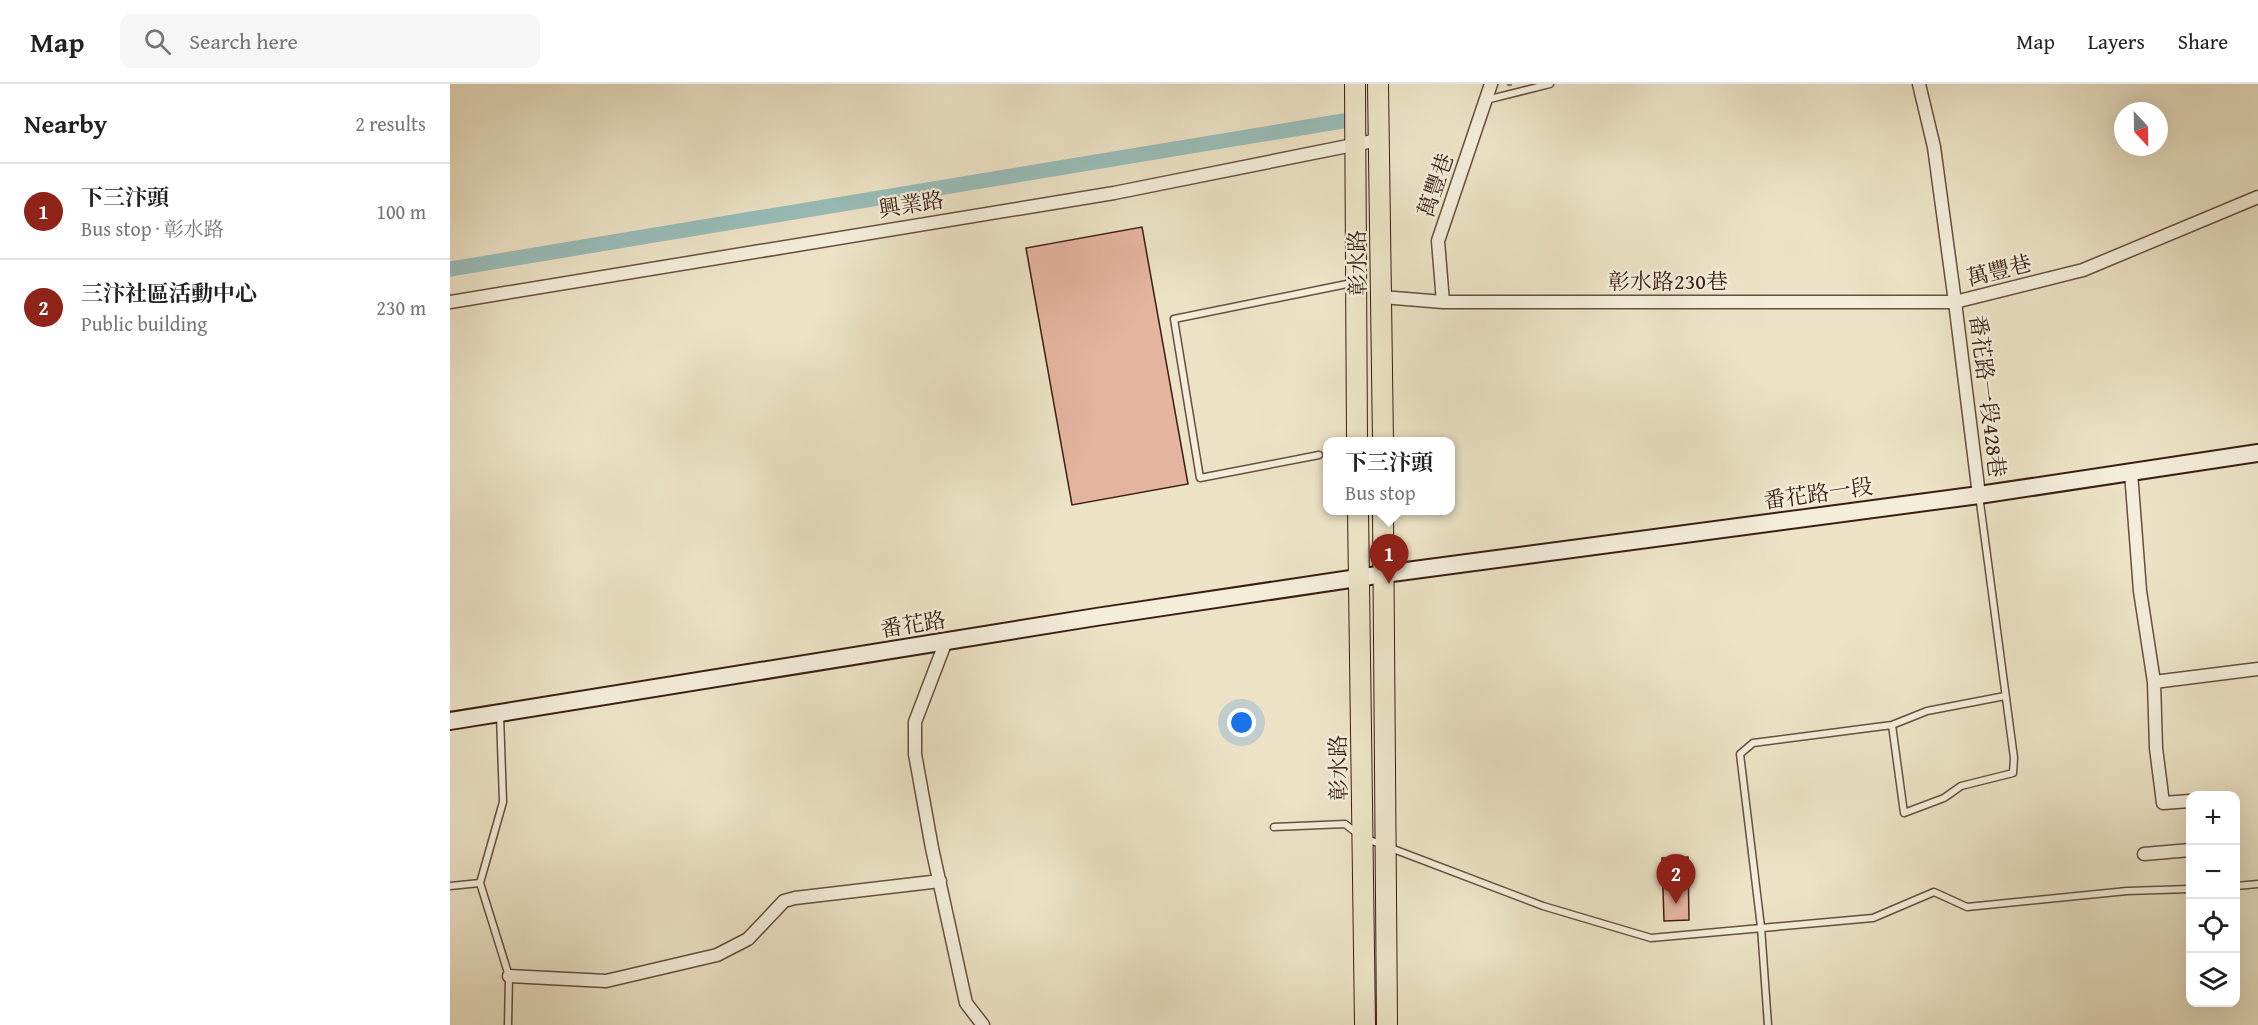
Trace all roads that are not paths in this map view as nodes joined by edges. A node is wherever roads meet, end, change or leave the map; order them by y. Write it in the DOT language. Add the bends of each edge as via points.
graph roads {
  1 [pos="1355,84"];
  2 [pos="1378,84"];
  3 [pos="1492,84"];
  4 [pos="1550,84"];
  5 [pos="1919,84"];
  6 [pos="1485,100"];
  7 [pos="1378,140"];
  8 [pos="1355,144"];
  9 [pos="2258,197"];
  10 [pos="1356,282"];
  11 [pos="1382,297"];
  12 [pos="450,302"];
  13 [pos="1443,302"];
  14 [pos="1955,302"];
  15 [pos="1357,437"];
  16 [pos="1383,437"];
  17 [pos="2258,453"];
  18 [pos="1319,455"];
  19 [pos="2131,471"];
  20 [pos="1979,495"];
  21 [pos="1358,515"];
  22 [pos="1383,515"];
  23 [pos="1384,574"];
  24 [pos="1359,579"];
  25 [pos="946,641"];
  26 [pos="2258,669"];
  27 [pos="2154,682"];
  28 [pos="2005,696"];
  29 [pos="500,713"];
  30 [pos="450,721"];
  31 [pos="1892,725"];
  32 [pos="2186,801"];
  33 [pos="1274,827"];
  34 [pos="1364,838"];
  35 [pos="1385,847"];
  36 [pos="2186,850"];
  37 [pos="2144,854"];
  38 [pos="940,881"];
  39 [pos="480,884"];
  40 [pos="2258,884"];
  41 [pos="450,886"];
  42 [pos="2240,886"];
  43 [pos="2186,888"];
  44 [pos="1761,927"];
  45 [pos="509,976"];
  46 [pos="508,1025"];
  47 [pos="983,1025"];
  48 [pos="1365,1025"];
  49 [pos="1387,1025"];
  50 [pos="1768,1025"];
  1 -- 8 [label="main road, 彰水路"];
  2 -- 7 [label="main road, 彰水路"];
  3 -- 6 [label="street, 萬豐巷"];
  4 -- 6 [label="lane"];
  5 -- 14 [label="street, 萬豐巷" via="1934,147"];
  6 -- 13 [label="street, 萬豐巷" via="1437,241"];
  7 -- 8 [label="street, 興業路"];
  7 -- 11 [label="main road, 彰水路"];
  8 -- 10 [label="main road, 彰水路"];
  8 -- 12 [label="street, 興業路" via="1114,193"];
  9 -- 14 [label="street, 萬豐巷" via="2083,270"];
  10 -- 15 [label="main road, 彰水路"];
  10 -- 18 [label="lane" via="1174,319 1200,478"];
  11 -- 13 [label="street, 彰水路230巷"];
  11 -- 16 [label="main road, 彰水路"];
  13 -- 14 [label="street, 彰水路230巷"];
  14 -- 20 [label="street, 番花路一段428巷"];
  17 -- 19 [label="main road, 番花路一段"];
  19 -- 20 [label="main road, 番花路一段"];
  19 -- 27 [label="street" via="2140,591"];
  20 -- 23 [label="main road, 番花路一段"];
  20 -- 28 [label="lane"];
  21 -- 24 [label="main road, 彰水路"];
  22 -- 23 [label="main road, 彰水路"];
  23 -- 24 [label="main road, 番花路"];
  23 -- 35 [label="main road, 彰水路"];
  24 -- 25 [label="main road, 番花路"];
  24 -- 34 [label="main road, 彰水路"];
  25 -- 29 [label="main road, 番花路"];
  25 -- 38 [label="street" via="915,722 915,754"];
  26 -- 27 [label="street"];
  27 -- 32 [label="street" via="2163,803"];
  28 -- 31 [label="lane" via="1927,711"];
  28 -- 31 [label="lane" via="2013,773 1962,786 1944,798 1904,813"];
  29 -- 30 [label="main road, 番花路"];
  29 -- 39 [label="lane" via="503,802"];
  31 -- 44 [label="lane" via="1753,743 1740,754"];
  33 -- 34 [label="lane" via="1345,824"];
  34 -- 35 [label="lane"];
  34 -- 48 [label="main road, 彰水路"];
  35 -- 44 [label="lane" via="1542,906 1651,938"];
  35 -- 49 [label="main road, 彰水路"];
  36 -- 37 [label="street"];
  38 -- 45 [label="street" via="784,901 748,939 717,955 606,981"];
  38 -- 47 [label="street" via="966,1003"];
  39 -- 41 [label="lane"];
  39 -- 45 [label="lane"];
  40 -- 42 [label="lane"];
  43 -- 44 [label="lane" via="1967,907 1934,892 1873,918"];
  44 -- 50 [label="lane"];
  45 -- 46 [label="lane"];
}
